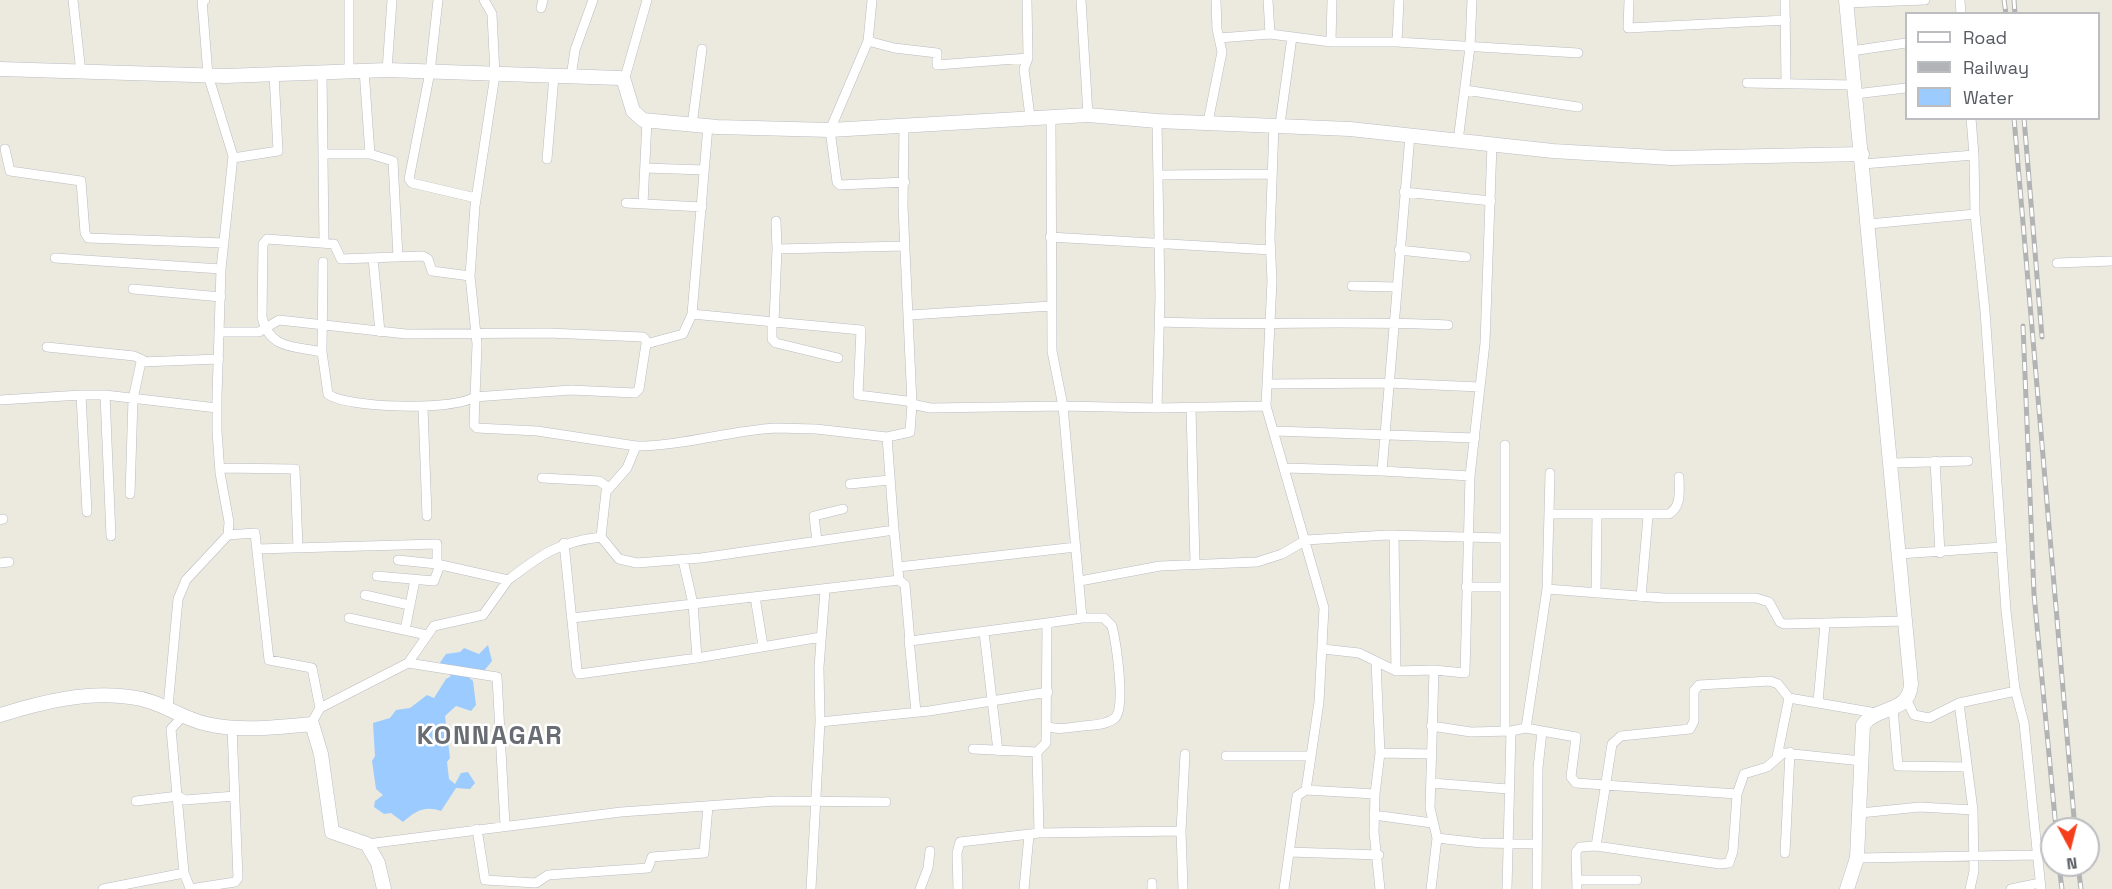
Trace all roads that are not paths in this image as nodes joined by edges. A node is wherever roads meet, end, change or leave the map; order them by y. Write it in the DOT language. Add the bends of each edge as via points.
graph roads {
  1 [pos="73,0"];
  2 [pos="204,0"];
  3 [pos="349,0"];
  4 [pos="392,0"];
  5 [pos="438,0"];
  6 [pos="484,0"];
  7 [pos="593,0"];
  8 [pos="647,0"];
  9 [pos="872,0"];
  10 [pos="1027,0"];
  11 [pos="1082,0"];
  12 [pos="1216,0"];
  13 [pos="1269,0"];
  14 [pos="1332,0"];
  15 [pos="1399,0"];
  16 [pos="1472,0"];
  17 [pos="1629,0"];
  18 [pos="1785,0"];
  19 [pos="1925,0"];
  20 [pos="1846,1"];
  21 [pos="1786,20"];
  22 [pos="1270,34"];
  23 [pos="1292,37"];
  24 [pos="1220,39"];
  25 [pos="868,41"];
  26 [pos="1331,42"];
  27 [pos="1397,42"];
  28 [pos="1905,43"];
  29 [pos="1470,47"];
  30 [pos="702,49"];
  31 [pos="1851,51"];
  32 [pos="1578,53"];
  33 [pos="1028,58"];
  34 [pos="0,69"];
  35 [pos="364,70"];
  36 [pos="387,70"];
  37 [pos="322,71"];
  38 [pos="349,71"];
  39 [pos="430,72"];
  40 [pos="81,74"];
  41 [pos="274,74"];
  42 [pos="208,75"];
  43 [pos="495,75"];
  44 [pos="554,76"];
  45 [pos="571,77"];
  46 [pos="624,81"];
  47 [pos="1747,83"];
  48 [pos="1786,83"];
  49 [pos="1905,88"];
  50 [pos="1855,89"];
  51 [pos="1464,90"];
  52 [pos="1578,107"];
  53 [pos="1088,115"];
  54 [pos="1030,117"];
  55 [pos="1051,118"];
  56 [pos="647,120"];
  57 [pos="1971,120"];
  58 [pos="1157,121"];
  59 [pos="1208,122"];
  60 [pos="1277,124"];
  61 [pos="692,125"];
  62 [pos="708,126"];
  63 [pos="904,126"];
  64 [pos="830,130"];
  65 [pos="1410,135"];
  66 [pos="1458,141"];
  67 [pos="1492,144"];
  68 [pos="5,149"];
  69 [pos="323,154"];
  70 [pos="370,154"];
  71 [pos="1974,155"];
  72 [pos="233,158"];
  73 [pos="547,159"];
  74 [pos="1863,159"];
  75 [pos="3,162"];
  76 [pos="645,168"];
  77 [pos="704,170"];
  78 [pos="1272,174"];
  79 [pos="1159,175"];
  80 [pos="905,182"];
  81 [pos="1404,192"];
  82 [pos="476,198"];
  83 [pos="1491,201"];
  84 [pos="626,202"];
  85 [pos="643,204"];
  86 [pos="702,207"];
  87 [pos="1975,214"];
  88 [pos="776,221"];
  89 [pos="1869,224"];
  90 [pos="1050,237"];
  91 [pos="224,243"];
  92 [pos="324,243"];
  93 [pos="1160,245"];
  94 [pos="905,246"];
  95 [pos="777,249"];
  96 [pos="1271,249"];
  97 [pos="1399,250"];
  98 [pos="398,257"];
  99 [pos="1467,257"];
  100 [pos="55,258"];
  101 [pos="373,258"];
  102 [pos="2112,261"];
  103 [pos="322,262"];
  104 [pos="2057,263"];
  105 [pos="221,269"];
  106 [pos="470,276"];
  107 [pos="1352,286"];
  108 [pos="1396,287"];
  109 [pos="133,289"];
  110 [pos="221,297"];
  111 [pos="1051,306"];
  112 [pos="692,314"];
  113 [pos="909,315"];
  114 [pos="773,322"];
  115 [pos="1159,322"];
  116 [pos="1393,322"];
  117 [pos="1270,324"];
  118 [pos="1448,325"];
  119 [pos="323,326"];
  120 [pos="265,327"];
  121 [pos="220,332"];
  122 [pos="380,332"];
  123 [pos="475,332"];
  124 [pos="648,343"];
  125 [pos="47,347"];
  126 [pos="322,352"];
  127 [pos="219,358"];
  128 [pos="838,358"];
  129 [pos="143,360"];
  130 [pos="1389,383"];
  131 [pos="1268,384"];
  132 [pos="1480,387"];
  133 [pos="81,395"];
  134 [pos="105,395"];
  135 [pos="474,397"];
  136 [pos="133,399"];
  137 [pos="0,400"];
  138 [pos="912,404"];
  139 [pos="1063,406"];
  140 [pos="1266,406"];
  141 [pos="217,408"];
  142 [pos="423,408"];
  143 [pos="1157,408"];
  144 [pos="1191,408"];
  145 [pos="1275,431"];
  146 [pos="1385,435"];
  147 [pos="887,437"];
  148 [pos="1475,438"];
  149 [pos="1505,445"];
  150 [pos="636,446"];
  151 [pos="1968,460"];
  152 [pos="1935,461"];
  153 [pos="1892,463"];
  154 [pos="220,468"];
  155 [pos="1286,468"];
  156 [pos="1382,471"];
  157 [pos="1550,472"];
  158 [pos="1470,476"];
  159 [pos="1679,477"];
  160 [pos="542,478"];
  161 [pos="889,480"];
  162 [pos="849,484"];
  163 [pos="609,488"];
  164 [pos="130,494"];
  165 [pos="843,508"];
  166 [pos="87,512"];
  167 [pos="1550,514"];
  168 [pos="1597,515"];
  169 [pos="427,516"];
  170 [pos="1648,516"];
  171 [pos="894,530"];
  172 [pos="228,535"];
  173 [pos="1394,535"];
  174 [pos="111,536"];
  175 [pos="1468,536"];
  176 [pos="602,537"];
  177 [pos="1504,538"];
  178 [pos="1306,540"];
  179 [pos="817,541"];
  180 [pos="564,543"];
  181 [pos="1076,547"];
  182 [pos="2002,547"];
  183 [pos="298,548"];
  184 [pos="257,549"];
  185 [pos="1941,553"];
  186 [pos="1899,554"];
  187 [pos="398,560"];
  188 [pos="683,560"];
  189 [pos="1195,563"];
  190 [pos="438,565"];
  191 [pos="898,567"];
  192 [pos="377,576"];
  193 [pos="415,580"];
  194 [pos="508,580"];
  195 [pos="899,580"];
  196 [pos="1080,581"];
  197 [pos="1466,587"];
  198 [pos="1505,587"];
  199 [pos="1547,589"];
  200 [pos="825,590"];
  201 [pos="1596,593"];
  202 [pos="365,595"];
  203 [pos="755,597"];
  204 [pos="1641,597"];
  205 [pos="693,604"];
  206 [pos="409,605"];
  207 [pos="349,618"];
  208 [pos="572,618"];
  209 [pos="1082,618"];
  210 [pos="1906,621"];
  211 [pos="1047,623"];
  212 [pos="1825,624"];
  213 [pos="405,630"];
  214 [pos="984,632"];
  215 [pos="427,635"];
  216 [pos="821,637"];
  217 [pos="909,639"];
  218 [pos="762,646"];
  219 [pos="1323,649"];
  220 [pos="697,658"];
  221 [pos="1376,662"];
  222 [pos="408,663"];
  223 [pos="1396,670"];
  224 [pos="1434,670"];
  225 [pos="2016,691"];
  226 [pos="1048,692"];
  227 [pos="1789,698"];
  228 [pos="993,699"];
  229 [pos="1907,701"];
  230 [pos="1818,702"];
  231 [pos="1959,703"];
  232 [pos="168,707"];
  233 [pos="320,708"];
  234 [pos="1893,708"];
  235 [pos="916,712"];
  236 [pos="1876,713"];
  237 [pos="0,715"];
  238 [pos="184,716"];
  239 [pos="820,722"];
  240 [pos="311,724"];
  241 [pos="232,726"];
  242 [pos="1047,726"];
  243 [pos="1431,726"];
  244 [pos="1526,728"];
  245 [pos="1508,731"];
  246 [pos="1542,731"];
  247 [pos="973,749"];
  248 [pos="998,751"];
  249 [pos="1037,752"];
  250 [pos="1790,752"];
  251 [pos="1380,753"];
  252 [pos="1185,754"];
  253 [pos="1432,754"];
  254 [pos="1226,756"];
  255 [pos="1311,756"];
  256 [pos="1777,757"];
  257 [pos="1862,761"];
  258 [pos="1967,767"];
  259 [pos="1432,783"];
  260 [pos="1605,784"];
  261 [pos="1508,789"];
  262 [pos="1306,790"];
  263 [pos="1375,794"];
  264 [pos="1737,794"];
  265 [pos="178,796"];
  266 [pos="235,796"];
  267 [pos="136,801"];
  268 [pos="886,802"];
  269 [pos="816,803"];
  270 [pos="708,806"];
  271 [pos="1973,810"];
  272 [pos="1860,813"];
  273 [pos="1374,815"];
  274 [pos="1432,823"];
  275 [pos="505,825"];
  276 [pos="477,829"];
  277 [pos="1181,831"];
  278 [pos="1034,834"];
  279 [pos="1437,838"];
  280 [pos="367,844"];
  281 [pos="1507,844"];
  282 [pos="1538,844"];
  283 [pos="1596,846"];
  284 [pos="930,850"];
  285 [pos="1290,852"];
  286 [pos="1785,853"];
  287 [pos="1378,855"];
  288 [pos="1973,855"];
  289 [pos="2037,855"];
  290 [pos="1857,858"];
  291 [pos="184,873"];
  292 [pos="1638,880"];
  293 [pos="1578,884"];
  294 [pos="2041,886"];
  295 [pos="106,889"];
  296 [pos="190,889"];
  297 [pos="384,889"];
  298 [pos="811,889"];
  299 [pos="920,889"];
  300 [pos="958,889"];
  301 [pos="1024,889"];
  302 [pos="1183,889"];
  303 [pos="1284,889"];
  304 [pos="1380,889"];
  305 [pos="1431,889"];
  306 [pos="1507,889"];
  307 [pos="1537,889"];
  308 [pos="1847,889"];
  309 [pos="1970,889"];
  310 [pos="2011,889"];
  1 -- 40 [label="street"];
  2 -- 42 [label="street"];
  3 -- 38 [label="street"];
  4 -- 36 [label="street"];
  5 -- 39 [label="street"];
  6 -- 43 [label="street" via="492,14"];
  7 -- 45 [label="street" via="575,50"];
  8 -- 46 [label="street"];
  9 -- 25 [label="street"];
  10 -- 33 [label="street"];
  11 -- 53 [label="street"];
  12 -- 24 [label="street"];
  13 -- 22 [label="street"];
  14 -- 26 [label="street"];
  15 -- 27 [label="street"];
  16 -- 29 [label="street"];
  17 -- 21 [label="street" via="1628,28"];
  18 -- 21 [label="street"];
  19 -- 20 [label="street"];
  20 -- 31 [label="street"];
  21 -- 48 [label="street"];
  22 -- 23 [label="street"];
  22 -- 24 [label="street"];
  23 -- 26 [label="street"];
  23 -- 60 [label="street"];
  24 -- 59 [label="street" via="1222,57"];
  25 -- 33 [label="street" via="937,53 937,66"];
  25 -- 64 [label="street"];
  26 -- 27 [label="street"];
  27 -- 29 [label="street"];
  28 -- 31 [label="street"];
  29 -- 32 [label="street"];
  29 -- 51 [label="street"];
  30 -- 61 [label="street"];
  31 -- 50 [label="street"];
  33 -- 54 [label="street" via="1024,69"];
  34 -- 40 [label="street"];
  35 -- 36 [label="street"];
  35 -- 38 [label="street"];
  35 -- 70 [label="street"];
  36 -- 39 [label="street"];
  37 -- 38 [label="street"];
  37 -- 41 [label="street"];
  37 -- 69 [label="street"];
  39 -- 43 [label="street"];
  39 -- 82 [label="street" via="410,180"];
  40 -- 42 [label="street"];
  41 -- 42 [label="street"];
  41 -- 72 [label="street" via="278,151"];
  42 -- 72 [label="street"];
  43 -- 44 [label="street"];
  43 -- 82 [label="street"];
  44 -- 45 [label="street"];
  44 -- 73 [label="street"];
  45 -- 46 [label="street"];
  46 -- 56 [label="street" via="633,111"];
  47 -- 48 [label="street"];
  48 -- 50 [label="street"];
  49 -- 50 [label="street"];
  50 -- 74 [label="street"];
  51 -- 52 [label="street"];
  51 -- 66 [label="street"];
  53 -- 55 [label="street"];
  53 -- 58 [label="street"];
  54 -- 55 [label="street"];
  54 -- 63 [label="street"];
  55 -- 90 [label="street"];
  56 -- 61 [label="street"];
  56 -- 76 [label="street"];
  57 -- 71 [label="street"];
  58 -- 59 [label="street"];
  58 -- 79 [label="street"];
  59 -- 60 [label="street"];
  60 -- 65 [label="street"];
  60 -- 78 [label="street"];
  61 -- 62 [label="street"];
  62 -- 64 [label="street"];
  62 -- 77 [label="street"];
  63 -- 64 [label="street"];
  63 -- 80 [label="street"];
  64 -- 80 [label="street" via="839,185"];
  65 -- 66 [label="street"];
  65 -- 81 [label="street"];
  66 -- 67 [label="street"];
  67 -- 74 [label="street" via="1671,158"];
  67 -- 83 [label="street"];
  68 -- 75 [label="street"];
  69 -- 70 [label="street"];
  69 -- 92 [label="street"];
  70 -- 98 [label="street" via="394,162"];
  71 -- 74 [label="street"];
  71 -- 87 [label="street"];
  72 -- 91 [label="street"];
  74 -- 89 [label="street"];
  75 -- 91 [label="street" via="12,172 81,181 88,238"];
  76 -- 77 [label="street"];
  76 -- 85 [label="street"];
  77 -- 86 [label="street"];
  78 -- 79 [label="street"];
  78 -- 96 [label="street"];
  79 -- 93 [label="street"];
  80 -- 94 [label="street"];
  81 -- 83 [label="street"];
  81 -- 97 [label="street"];
  82 -- 106 [label="street"];
  83 -- 132 [label="street"];
  84 -- 85 [label="street"];
  85 -- 86 [label="street"];
  86 -- 112 [label="street"];
  87 -- 89 [label="street"];
  87 -- 182 [label="street"];
  88 -- 95 [label="street"];
  89 -- 153 [label="street"];
  90 -- 93 [label="street"];
  90 -- 111 [label="street"];
  91 -- 105 [label="street"];
  92 -- 101 [label="street" via="334,244 340,259"];
  92 -- 120 [label="street" via="270,238 265,241"];
  93 -- 96 [label="street"];
  93 -- 115 [label="street"];
  94 -- 95 [label="street"];
  94 -- 113 [label="street"];
  95 -- 114 [label="street"];
  96 -- 117 [label="street"];
  97 -- 99 [label="street"];
  97 -- 108 [label="street"];
  98 -- 101 [label="street"];
  98 -- 106 [label="street" via="423,256 432,271"];
  100 -- 105 [label="street"];
  101 -- 122 [label="street"];
  102 -- 104 [label="street"];
  103 -- 119 [label="street"];
  105 -- 110 [label="street"];
  106 -- 123 [label="street"];
  107 -- 108 [label="street"];
  108 -- 116 [label="street"];
  109 -- 110 [label="street"];
  110 -- 121 [label="street"];
  111 -- 113 [label="street"];
  111 -- 139 [label="street" via="1052,351"];
  112 -- 114 [label="street"];
  112 -- 124 [label="street" via="677,338"];
  113 -- 138 [label="street"];
  114 -- 128 [label="street" via="772,339 776,343"];
  114 -- 138 [label="street" via="860,330 858,395"];
  115 -- 117 [label="street"];
  115 -- 143 [label="street"];
  116 -- 117 [label="street"];
  116 -- 118 [label="street"];
  116 -- 130 [label="street"];
  117 -- 131 [label="street"];
  119 -- 120 [label="street" via="279,320"];
  119 -- 122 [label="street"];
  119 -- 126 [label="street"];
  120 -- 121 [label="street" via="258,332"];
  120 -- 126 [label="street" via="283,346"];
  121 -- 127 [label="street"];
  122 -- 123 [label="street"];
  123 -- 124 [label="street" via="618,335 643,338"];
  123 -- 135 [label="street"];
  124 -- 135 [label="street" via="635,393 572,390"];
  125 -- 129 [label="street"];
  126 -- 142 [label="street" via="330,396"];
  127 -- 129 [label="street"];
  127 -- 141 [label="street"];
  129 -- 136 [label="street"];
  130 -- 131 [label="street"];
  130 -- 132 [label="street"];
  130 -- 146 [label="street"];
  131 -- 140 [label="street"];
  132 -- 148 [label="street"];
  133 -- 134 [label="street"];
  133 -- 137 [label="street"];
  133 -- 166 [label="street"];
  134 -- 136 [label="street"];
  134 -- 174 [label="street"];
  135 -- 142 [label="street" via="466,402"];
  135 -- 150 [label="street" via="477,428 556,433"];
  136 -- 141 [label="street"];
  136 -- 164 [label="street"];
  138 -- 139 [label="street" via="930,408"];
  138 -- 147 [label="street" via="910,432"];
  139 -- 143 [label="street"];
  139 -- 181 [label="street"];
  140 -- 144 [label="street"];
  140 -- 145 [label="street"];
  141 -- 154 [label="street"];
  142 -- 169 [label="street"];
  143 -- 144 [label="street"];
  144 -- 189 [label="street"];
  145 -- 146 [label="street"];
  145 -- 155 [label="street"];
  146 -- 148 [label="street"];
  146 -- 156 [label="street"];
  147 -- 150 [label="street" via="775,428 663,446"];
  147 -- 161 [label="street"];
  148 -- 158 [label="street"];
  149 -- 177 [label="street"];
  150 -- 163 [label="street" via="624,472"];
  151 -- 152 [label="street"];
  152 -- 153 [label="street"];
  152 -- 185 [label="street"];
  153 -- 186 [label="street"];
  154 -- 172 [label="street" via="230,522"];
  154 -- 183 [label="street" via="295,470"];
  155 -- 156 [label="street"];
  155 -- 178 [label="street"];
  156 -- 158 [label="street"];
  157 -- 167 [label="street"];
  158 -- 175 [label="street"];
  159 -- 170 [label="street" via="1677,508 1669,514"];
  160 -- 163 [label="street" via="594,480"];
  161 -- 162 [label="street"];
  161 -- 171 [label="street"];
  163 -- 176 [label="street"];
  165 -- 179 [label="street" via="814,516"];
  167 -- 168 [label="street"];
  167 -- 199 [label="street"];
  168 -- 170 [label="street"];
  168 -- 201 [label="street"];
  170 -- 204 [label="street"];
  171 -- 179 [label="street"];
  171 -- 191 [label="street"];
  172 -- 184 [label="street" via="255,532"];
  172 -- 232 [label="street" via="186,580 178,599"];
  173 -- 175 [label="street"];
  173 -- 178 [label="street"];
  173 -- 223 [label="street"];
  175 -- 177 [label="street"];
  175 -- 197 [label="street"];
  176 -- 180 [label="street"];
  176 -- 188 [label="street" via="613,553 626,562"];
  177 -- 198 [label="street"];
  178 -- 189 [label="street" via="1257,562"];
  178 -- 219 [label="street" via="1324,608"];
  179 -- 188 [label="street"];
  180 -- 194 [label="street"];
  180 -- 208 [label="street"];
  181 -- 191 [label="street"];
  181 -- 196 [label="street"];
  182 -- 185 [label="street"];
  182 -- 225 [label="street"];
  183 -- 184 [label="street"];
  183 -- 190 [label="street" via="437,544"];
  184 -- 233 [label="street" via="269,660 312,668"];
  185 -- 186 [label="street"];
  186 -- 210 [label="street"];
  187 -- 190 [label="street"];
  188 -- 205 [label="street"];
  189 -- 196 [label="street"];
  190 -- 193 [label="street" via="435,581"];
  190 -- 194 [label="street"];
  191 -- 195 [label="street"];
  192 -- 193 [label="street"];
  193 -- 206 [label="street"];
  194 -- 215 [label="street" via="483,615 436,625"];
  195 -- 200 [label="street"];
  195 -- 217 [label="street" via="904,585"];
  196 -- 209 [label="street"];
  197 -- 198 [label="street"];
  197 -- 224 [label="street" via="1465,673"];
  198 -- 245 [label="street"];
  199 -- 201 [label="street"];
  199 -- 244 [label="street"];
  200 -- 203 [label="street"];
  200 -- 216 [label="street"];
  201 -- 204 [label="street"];
  202 -- 206 [label="street"];
  203 -- 205 [label="street"];
  203 -- 218 [label="street"];
  204 -- 212 [label="street" via="1756,598 1769,602 1784,624"];
  205 -- 208 [label="street"];
  205 -- 220 [label="street"];
  206 -- 213 [label="street"];
  207 -- 213 [label="street"];
  208 -- 220 [label="street" via="577,670 581,674"];
  209 -- 211 [label="street"];
  209 -- 242 [label="street" via="1104,618 1112,626 1118,712 1104,723 1062,729"];
  210 -- 212 [label="street"];
  210 -- 229 [label="street" via="1911,684"];
  211 -- 214 [label="street"];
  211 -- 226 [label="street"];
  212 -- 230 [label="street"];
  213 -- 215 [label="street"];
  214 -- 217 [label="street"];
  214 -- 228 [label="street"];
  215 -- 222 [label="street"];
  216 -- 218 [label="street"];
  216 -- 239 [label="street"];
  217 -- 235 [label="street"];
  218 -- 220 [label="street"];
  219 -- 221 [label="street" via="1359,653"];
  219 -- 255 [label="street"];
  221 -- 223 [label="street"];
  221 -- 251 [label="street"];
  222 -- 233 [label="street"];
  222 -- 275 [label="street" via="498,677"];
  223 -- 224 [label="street"];
  224 -- 243 [label="street"];
  225 -- 231 [label="street"];
  225 -- 289 [label="street" via="2024,723"];
  226 -- 228 [label="street"];
  226 -- 242 [label="street"];
  227 -- 230 [label="street"];
  227 -- 256 [label="street"];
  227 -- 260 [label="street" via="1778,684 1770,681 1699,685 1694,691 1694,720 1690,729 1616,739 1609,753"];
  228 -- 235 [label="street"];
  228 -- 248 [label="street"];
  229 -- 231 [label="street" via="1914,715 1923,718"];
  229 -- 234 [label="street"];
  230 -- 236 [label="street"];
  231 -- 258 [label="street"];
  232 -- 237 [label="street" via="155,701 110,695 58,699"];
  232 -- 238 [label="street"];
  233 -- 240 [label="street"];
  234 -- 236 [label="street"];
  234 -- 258 [label="street" via="1898,766"];
  235 -- 239 [label="street"];
  236 -- 257 [label="street" via="1863,725"];
  238 -- 241 [label="street" via="207,724"];
  238 -- 265 [label="street" via="171,729"];
  239 -- 269 [label="street"];
  240 -- 241 [label="street"];
  240 -- 280 [label="street" via="321,754 332,832"];
  241 -- 266 [label="street"];
  242 -- 249 [label="street" via="1046,746"];
  243 -- 245 [label="street" via="1471,732"];
  243 -- 253 [label="street"];
  244 -- 245 [label="street"];
  244 -- 246 [label="street"];
  245 -- 261 [label="street"];
  246 -- 260 [label="street" via="1576,736 1573,782"];
  246 -- 282 [label="street"];
  247 -- 248 [label="street"];
  248 -- 249 [label="street"];
  249 -- 278 [label="street"];
  250 -- 256 [label="street"];
  250 -- 257 [label="street"];
  250 -- 286 [label="street"];
  251 -- 253 [label="street"];
  251 -- 263 [label="street"];
  252 -- 277 [label="street"];
  253 -- 259 [label="street"];
  254 -- 255 [label="street"];
  255 -- 262 [label="street"];
  256 -- 264 [label="street" via="1767,767 1744,774"];
  257 -- 272 [label="street"];
  258 -- 271 [label="street"];
  259 -- 261 [label="street"];
  259 -- 274 [label="street"];
  260 -- 264 [label="street"];
  260 -- 283 [label="street"];
  261 -- 281 [label="street"];
  262 -- 263 [label="street"];
  262 -- 285 [label="street" via="1297,796"];
  263 -- 273 [label="street"];
  264 -- 283 [label="street" via="1733,851 1726,864"];
  265 -- 266 [label="street" via="185,800"];
  265 -- 267 [label="street"];
  265 -- 291 [label="street"];
  266 -- 296 [label="street" via="237,881"];
  268 -- 269 [label="street"];
  269 -- 270 [label="street" via="776,801"];
  269 -- 298 [label="street"];
  270 -- 275 [label="street"];
  270 -- 276 [label="street" via="704,854 652,857 648,868 548,876 536,883 485,880"];
  271 -- 272 [label="street" via="1920,807"];
  271 -- 288 [label="street"];
  272 -- 290 [label="street"];
  273 -- 274 [label="street"];
  273 -- 287 [label="street"];
  274 -- 279 [label="street"];
  275 -- 276 [label="street"];
  276 -- 280 [label="street"];
  277 -- 278 [label="street"];
  277 -- 302 [label="street"];
  278 -- 300 [label="street" via="959,843"];
  278 -- 301 [label="street"];
  279 -- 281 [label="street"];
  279 -- 305 [label="street"];
  280 -- 297 [label="street" via="378,863"];
  281 -- 282 [label="street"];
  281 -- 306 [label="street"];
  282 -- 307 [label="street"];
  283 -- 293 [label="street" via="1577,848"];
  284 -- 299 [label="street"];
  285 -- 287 [label="street"];
  285 -- 303 [label="street"];
  287 -- 304 [label="street"];
  288 -- 289 [label="street"];
  288 -- 290 [label="street"];
  288 -- 309 [label="street"];
  289 -- 294 [label="street"];
  290 -- 308 [label="street"];
  291 -- 295 [label="street"];
  291 -- 296 [label="street"];
  292 -- 293 [label="street"];
  294 -- 310 [label="street"];
}
